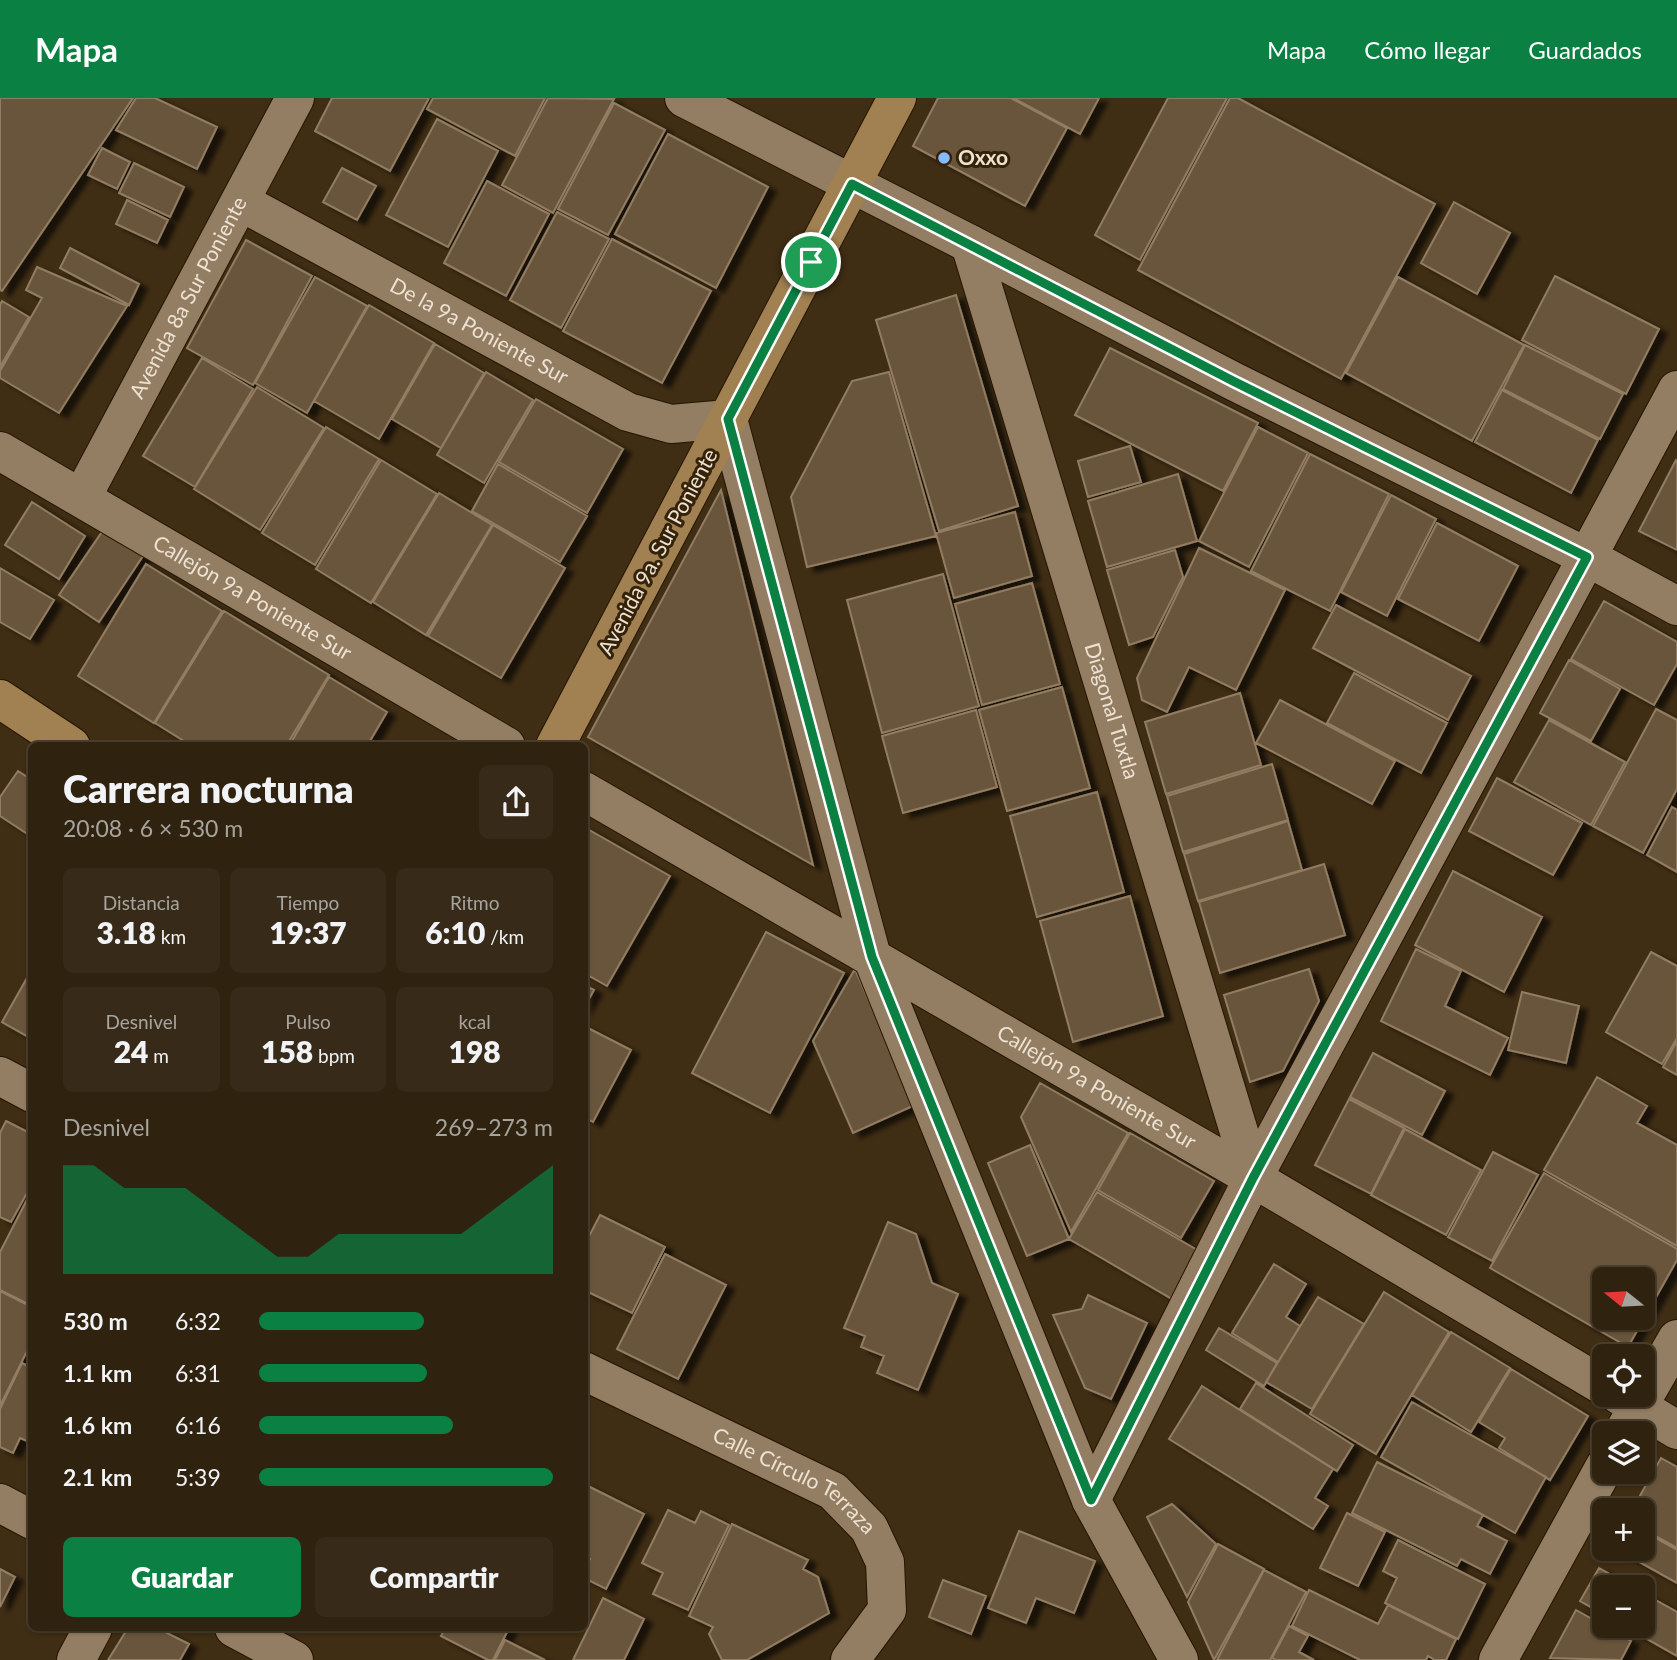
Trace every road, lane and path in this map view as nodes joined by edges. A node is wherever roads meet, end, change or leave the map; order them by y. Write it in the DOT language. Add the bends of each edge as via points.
graph roads {
  1 [pos="295,98"];
  2 [pos="684,98"];
  3 [pos="897,98"];
  4 [pos="852,184"];
  5 [pos="241,202"];
  6 [pos="970,244"];
  7 [pos="1677,390"];
  8 [pos="728,419"];
  9 [pos="0,451"];
  10 [pos="82,497"];
  11 [pos="1587,557"];
  12 [pos="1677,606"];
  13 [pos="0,699"];
  14 [pos="65,742"];
  15 [pos="499,742"];
  16 [pos="557,742"];
  17 [pos="588,793"];
  18 [pos="872,957"];
  19 [pos="0,1076"];
  20 [pos="28,1091"];
  21 [pos="1253,1178"];
  22 [pos="1677,1339"];
  23 [pos="588,1373"];
  24 [pos="1592,1379"];
  25 [pos="1626,1411"];
  26 [pos="1677,1430"];
  27 [pos="1595,1484"];
  28 [pos="1091,1500"];
  29 [pos="0,1503"];
  30 [pos="28,1518"];
  31 [pos="91,1631"];
  32 [pos="240,1631"];
  33 [pos="76,1660"];
  34 [pos="294,1660"];
  35 [pos="850,1660"];
  36 [pos="1179,1660"];
  37 [pos="1498,1660"];
  1 -- 5 [label="street, Avenida 8a Sur Poniente"];
  2 -- 4 [label="street"];
  3 -- 4 [label="main road, Avenida 9a. Sur Poniente"];
  4 -- 6 [label="street"];
  4 -- 8 [label="main road, Avenida 9a. Sur Poniente"];
  5 -- 8 [label="street, De la 9a Poniente Sur" via="628,412 671,424"];
  5 -- 10 [label="street, Avenida 8a Sur Poniente"];
  6 -- 11 [label="street"];
  6 -- 21 [label="street, Diagonal Tuxtla"];
  7 -- 11 [label="street"];
  8 -- 16 [label="main road, Avenida 9a. Sur Poniente"];
  8 -- 18 [label="street"];
  9 -- 10 [label="street, Callejón 9a Poniente Sur"];
  10 -- 15 [label="street, Callejón 9a Poniente Sur"];
  11 -- 12 [label="street"];
  11 -- 21 [label="street"];
  13 -- 14 [label="main road"];
  17 -- 18 [label="street, Callejón 9a Poniente Sur"];
  18 -- 21 [label="street, Callejón 9a Poniente Sur"];
  18 -- 28 [label="street"];
  19 -- 20 [label="street"];
  21 -- 24 [label="street, Callejón 9a Poniente Sur"];
  21 -- 28 [label="street"];
  22 -- 25 [label="street"];
  23 -- 35 [label="street, Calle Círculo Terraza" via="832,1491 869,1528 885,1562 887,1610"];
  25 -- 26 [label="street"];
  27 -- 37 [label="street"];
  28 -- 36 [label="street"];
  29 -- 30 [label="street"];
  31 -- 33 [label="street"];
  32 -- 34 [label="street"];
}
